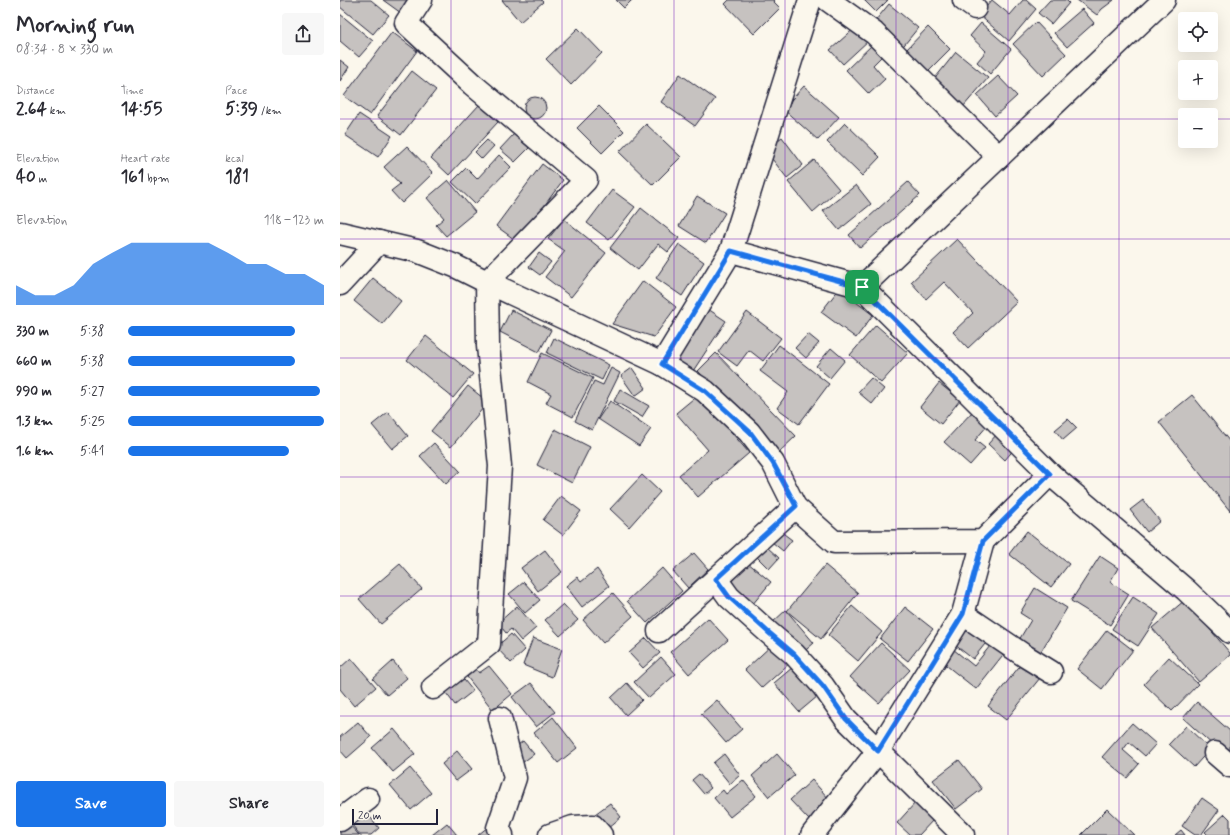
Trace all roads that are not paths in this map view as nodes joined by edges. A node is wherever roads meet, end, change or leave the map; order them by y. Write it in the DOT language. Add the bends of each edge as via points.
graph roads {
  1 [pos="421,0"];
  2 [pos="810,0"];
  3 [pos="828,0"];
  4 [pos="1164,0"];
  5 [pos="999,157"];
  6 [pos="340,233"];
  7 [pos="379,242"];
  8 [pos="731,251"];
  9 [pos="487,282"];
  10 [pos="340,284"];
  11 [pos="862,287"];
  12 [pos="662,364"];
  13 [pos="1050,474"];
  14 [pos="796,506"];
  15 [pos="983,541"];
  16 [pos="716,579"];
  17 [pos="963,614"];
  18 [pos="659,631"];
  19 [pos="1230,632"];
  20 [pos="1051,672"];
  21 [pos="434,688"];
  22 [pos="500,718"];
  23 [pos="878,751"];
  24 [pos="368,799"];
  25 [pos="340,820"];
  26 [pos="502,835"];
  27 [pos="550,835"];
  28 [pos="601,835"];
  29 [pos="812,835"];
  30 [pos="963,835"];
  1 -- 9 [label="street" via="406,23 472,84 586,180"];
  2 -- 8 [label="street"];
  3 -- 5 [label="street" via="874,33"];
  4 -- 5 [label="street"];
  5 -- 11 [label="street"];
  6 -- 7 [label="street"];
  7 -- 9 [label="street" via="417,251"];
  7 -- 10 [label="street"];
  8 -- 11 [label="street"];
  8 -- 12 [label="street"];
  9 -- 12 [label="street"];
  9 -- 21 [label="street" via="488,346 500,466 489,644"];
  11 -- 13 [label="street"];
  12 -- 14 [label="street" via="705,391 750,432 773,463"];
  13 -- 15 [label="street"];
  13 -- 19 [label="street" via="1186,590"];
  14 -- 15 [label="street" via="834,542"];
  14 -- 16 [label="street"];
  15 -- 17 [label="street"];
  16 -- 18 [label="street"];
  16 -- 23 [label="street" via="729,597 794,654 823,686 846,719"];
  17 -- 20 [label="street"];
  17 -- 23 [label="street"];
  22 -- 26 [label="street" via="515,778 498,828"];
  23 -- 29 [label="street"];
  23 -- 30 [label="street"];
  24 -- 25 [label="street"];
  27 -- 28 [label="street" via="573,827 593,826"];
}
